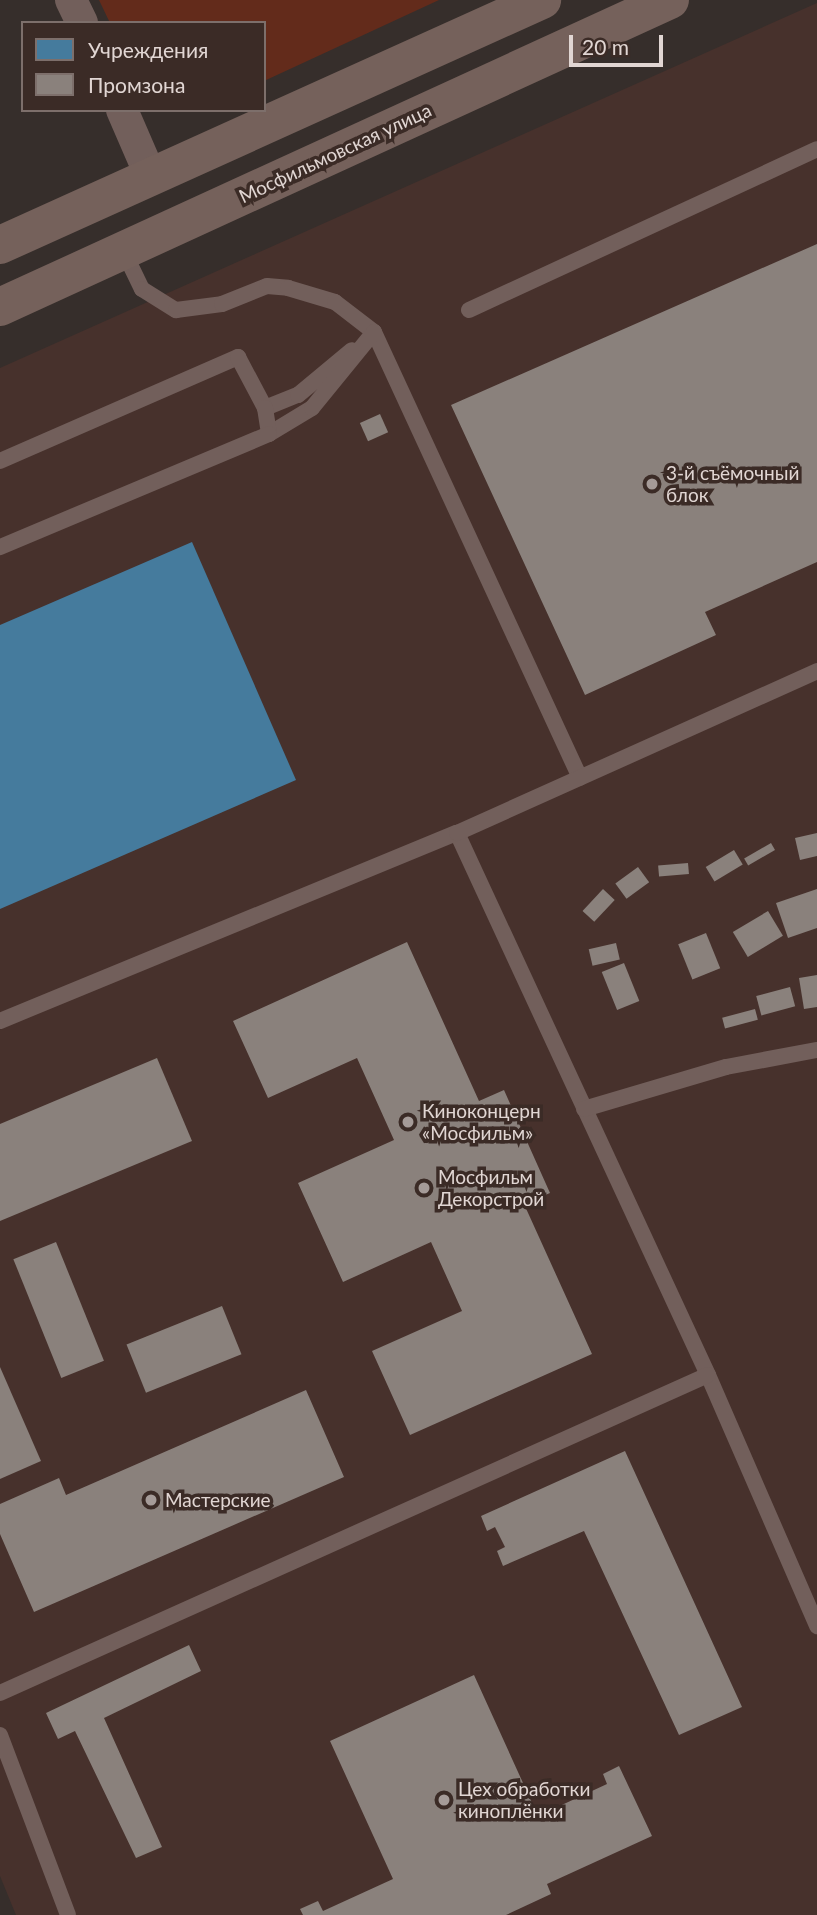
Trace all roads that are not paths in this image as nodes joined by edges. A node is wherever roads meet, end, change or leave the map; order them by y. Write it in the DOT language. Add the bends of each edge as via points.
graph roads {
  1 [pos="71,0"];
  2 [pos="542,0"];
  3 [pos="670,0"];
  4 [pos="81,21"];
  5 [pos="123,112"];
  6 [pos="817,149"];
  7 [pos="151,177"];
  8 [pos="0,245"];
  9 [pos="124,251"];
  10 [pos="0,307"];
  11 [pos="469,310"];
  12 [pos="374,332"];
  13 [pos="265,408"];
  14 [pos="269,434"];
  15 [pos="0,461"];
  16 [pos="0,547"];
  17 [pos="817,671"];
  18 [pos="580,778"];
  19 [pos="457,833"];
  20 [pos="0,1021"];
  21 [pos="817,1050"];
  22 [pos="584,1109"];
  23 [pos="708,1375"];
  24 [pos="809,1588"];
  25 [pos="817,1626"];
  26 [pos="0,1693"];
  27 [pos="0,1735"];
  28 [pos="68,1915"];
  1 -- 4 [label="street"];
  2 -- 7 [label="main road"];
  3 -- 9 [label="main road, Мосфильмовская улица"];
  5 -- 7 [label="street"];
  6 -- 11 [label="lane"];
  7 -- 8 [label="main road"];
  9 -- 10 [label="main road, Мосфильмовская улица"];
  9 -- 12 [label="lane" via="142,289 176,310 222,304 267,286 288,288 335,302"];
  12 -- 13 [label="lane" via="298,395"];
  12 -- 14 [label="lane" via="312,408"];
  12 -- 18 [label="lane"];
  13 -- 14 [label="lane"];
  13 -- 15 [label="lane" via="238,358"];
  14 -- 16 [label="lane"];
  17 -- 18 [label="lane"];
  18 -- 19 [label="lane"];
  19 -- 20 [label="lane"];
  19 -- 22 [label="lane"];
  21 -- 22 [label="lane" via="726,1067"];
  22 -- 23 [label="lane"];
  23 -- 24 [label="lane"];
  23 -- 26 [label="lane"];
  24 -- 25 [label="lane"];
  27 -- 28 [label="lane"];
}
